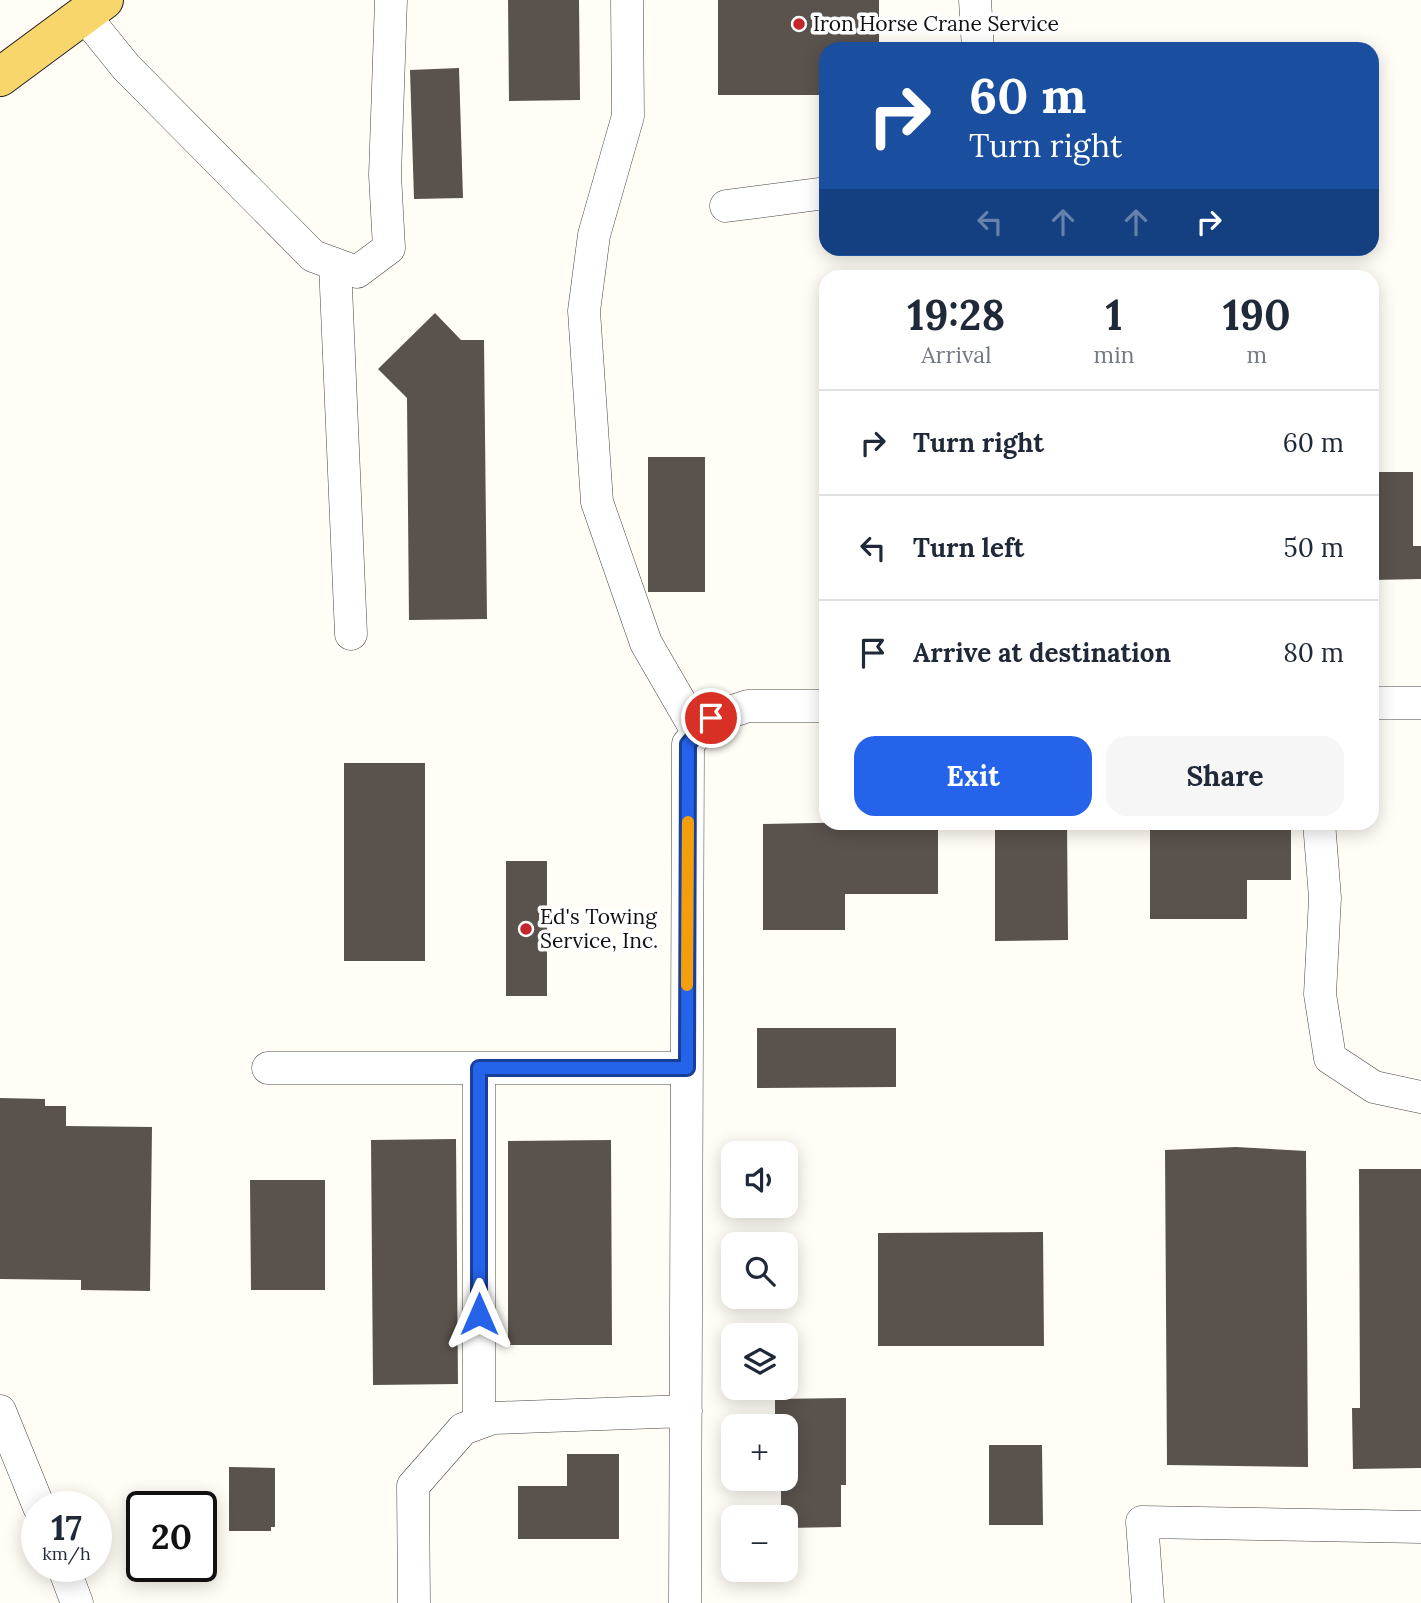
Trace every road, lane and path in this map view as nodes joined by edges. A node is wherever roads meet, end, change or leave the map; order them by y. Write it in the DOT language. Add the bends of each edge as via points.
graph roads {
  1 [pos="391,0"];
  2 [pos="627,0"];
  3 [pos="975,0"];
  4 [pos="94,7"];
  5 [pos="978,42"];
  6 [pos="0,77"];
  7 [pos="819,194"];
  8 [pos="726,206"];
  9 [pos="335,264"];
  10 [pos="351,634"];
  11 [pos="1379,703"];
  12 [pos="1421,703"];
  13 [pos="819,706"];
  14 [pos="705,726"];
  15 [pos="1320,830"];
  16 [pos="268,1068"];
  17 [pos="479,1068"];
  18 [pos="687,1068"];
  19 [pos="1421,1097"];
  20 [pos="0,1411"];
  21 [pos="686,1411"];
  22 [pos="479,1423"];
  23 [pos="32,1491"];
  24 [pos="1421,1527"];
  25 [pos="69,1582"];
  26 [pos="77,1603"];
  27 [pos="414,1603"];
  28 [pos="685,1603"];
  29 [pos="1148,1603"];
  1 -- 9 [label="street" via="385,175 389,248 357,272"];
  2 -- 14 [label="street" via="628,116 594,235 584,311 597,502 646,643"];
  3 -- 5 [label="street"];
  4 -- 6 [label="main road"];
  4 -- 9 [label="street" via="126,67 313,256"];
  7 -- 8 [label="street"];
  9 -- 10 [label="street"];
  11 -- 12 [label="street"];
  13 -- 14 [label="street" via="748,706"];
  14 -- 18 [label="street" via="688,744"];
  15 -- 19 [label="street" via="1325,898 1320,994 1330,1058 1374,1087"];
  16 -- 17 [label="street"];
  17 -- 18 [label="street"];
  17 -- 22 [label="street"];
  18 -- 21 [label="street"];
  20 -- 23 [label="street"];
  21 -- 22 [label="street" via="493,1418"];
  21 -- 28 [label="street"];
  22 -- 27 [label="street" via="463,1429 413,1486"];
  24 -- 29 [label="street" via="1142,1522"];
  25 -- 26 [label="street"];
}
